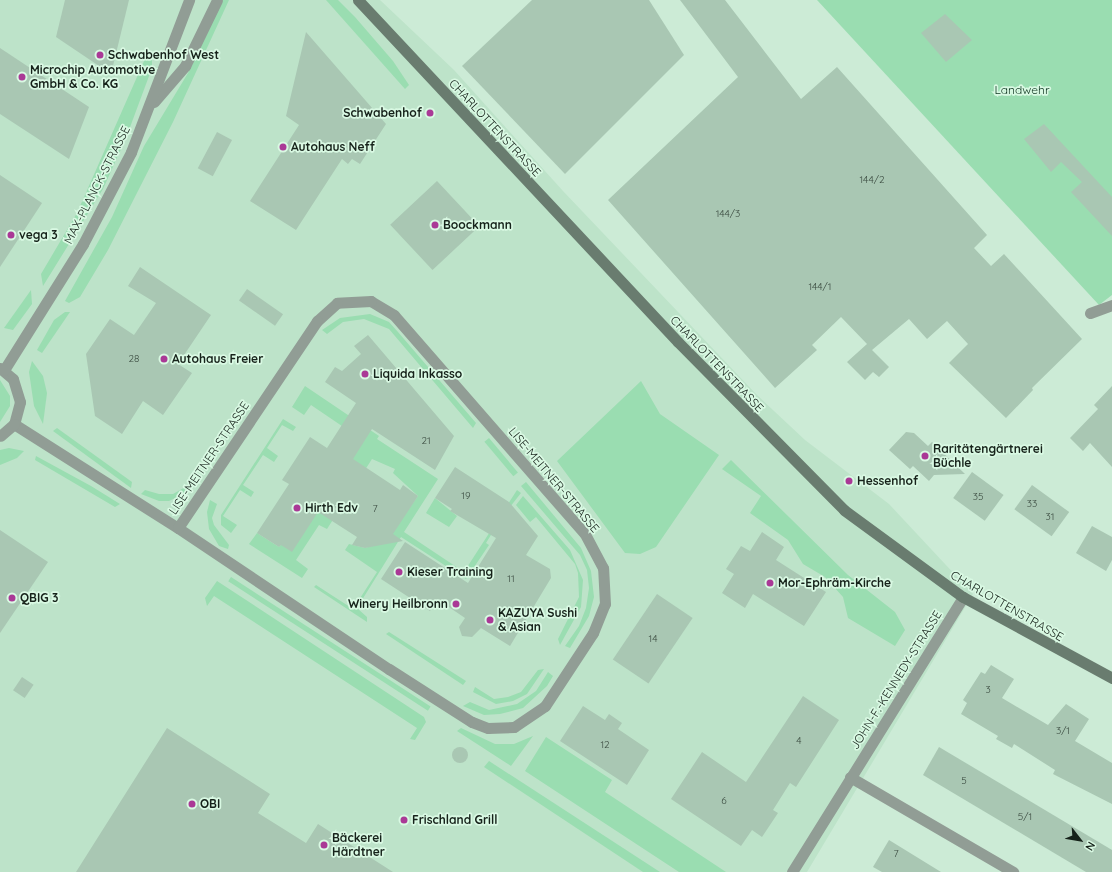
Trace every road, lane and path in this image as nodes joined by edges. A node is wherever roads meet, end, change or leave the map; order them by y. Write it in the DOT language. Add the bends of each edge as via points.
graph roads {
  1 [pos="189,0"];
  2 [pos="217,0"];
  3 [pos="358,0"];
  4 [pos="148,108"];
  5 [pos="1112,306"];
  6 [pos="1090,313"];
  7 [pos="2,369"];
  8 [pos="14,424"];
  9 [pos="0,436"];
  10 [pos="178,528"];
  11 [pos="963,597"];
  12 [pos="1112,678"];
  13 [pos="850,777"];
  14 [pos="792,872"];
  15 [pos="1013,872"];
  1 -- 4 [label="street, MAX-PLANCK-STRASSE"];
  2 -- 4 [label="street" via="184,66"];
  3 -- 11 [label="main road, CHARLOTTENSTRASSE" via="623,285 798,467 869,530"];
  4 -- 7 [label="street, MAX-PLANCK-STRASSE" via="131,152 83,244"];
  5 -- 6 [label="street"];
  7 -- 8 [label="street, MAX-PLANCK-STRASSE" via="18,390 19,413"];
  8 -- 9 [label="street"];
  8 -- 10 [label="street, LISE-MEITNER-STRASSE"];
  10 -- 10 [label="street, LISE-MEITNER-STRASSE" via="316,321 337,303 371,301 394,315 584,533 603,568 605,604 593,633 545,706 514,727 488,728 472,722"];
  11 -- 12 [label="main road, CHARLOTTENSTRASSE"];
  11 -- 13 [label="street, JOHN-F.-KENNEDY-STRASSE"];
  13 -- 14 [label="street, JOHN-F.-KENNEDY-STRASSE"];
  13 -- 15 [label="street"];
}
